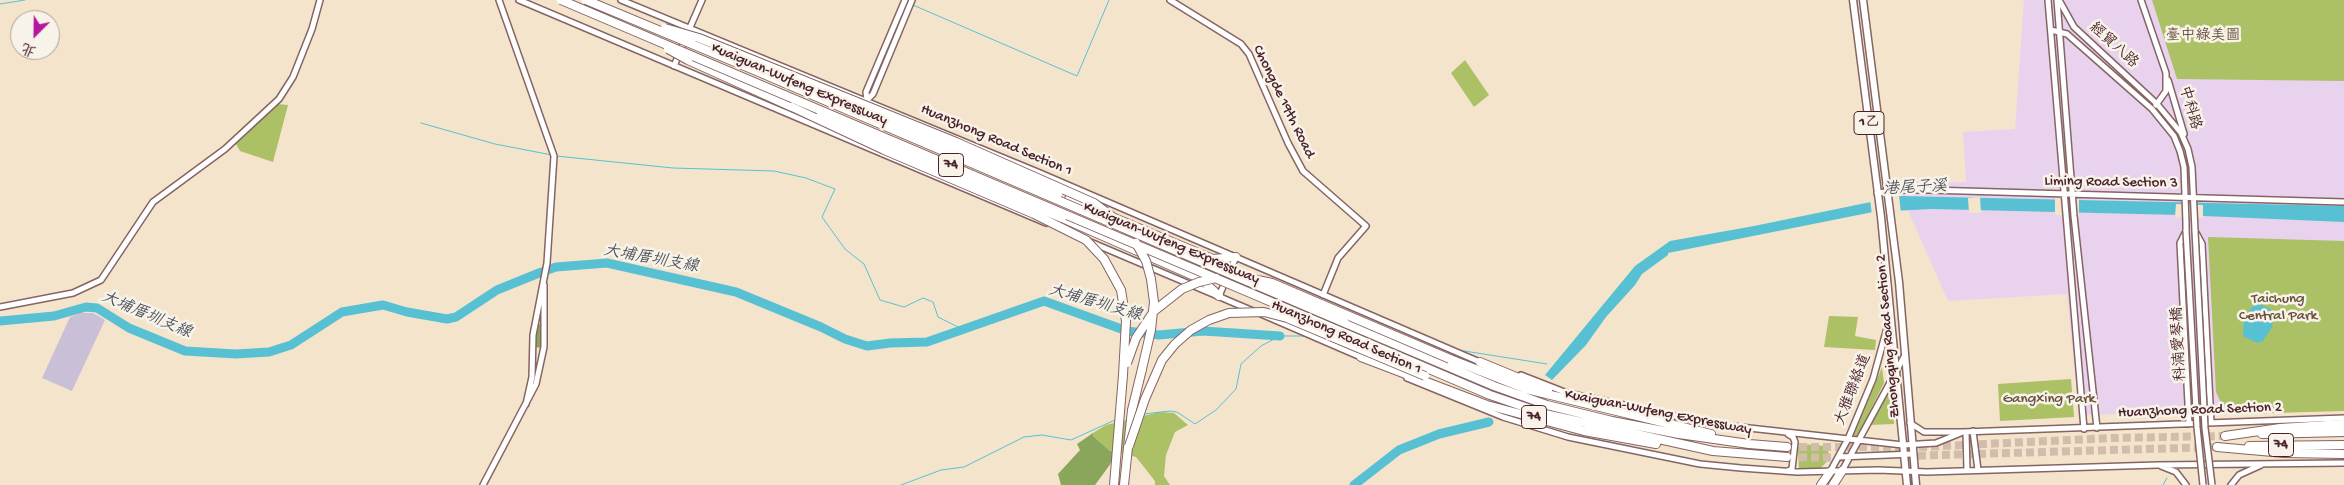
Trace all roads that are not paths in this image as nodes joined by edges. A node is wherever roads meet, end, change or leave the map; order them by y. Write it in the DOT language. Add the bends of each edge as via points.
graph roads {
  1 [pos="320,0"];
  2 [pos="499,0"];
  3 [pos="519,0"];
  4 [pos="561,0"];
  5 [pos="586,0"];
  6 [pos="621,0"];
  7 [pos="702,0"];
  8 [pos="904,0"];
  9 [pos="912,0"];
  10 [pos="1170,0"];
  11 [pos="1853,0"];
  12 [pos="1863,0"];
  13 [pos="2048,0"];
  14 [pos="2058,0"];
  15 [pos="2141,0"];
  16 [pos="628,17"];
  17 [pos="622,25"];
  18 [pos="2059,26"];
  19 [pos="690,29"];
  20 [pos="2050,30"];
  21 [pos="2076,30"];
  22 [pos="2060,32"];
  23 [pos="674,66"];
  24 [pos="2166,73"];
  25 [pos="800,79"];
  26 [pos="867,100"];
  27 [pos="2158,104"];
  28 [pos="792,107"];
  29 [pos="2152,109"];
  30 [pos="849,142"];
  31 [pos="2188,149"];
  32 [pos="1887,191"];
  33 [pos="1877,193"];
  34 [pos="2064,196"];
  35 [pos="2073,196"];
  36 [pos="2185,197"];
  37 [pos="2194,197"];
  38 [pos="2344,202"];
  39 [pos="2186,228"];
  40 [pos="2195,229"];
  41 [pos="1236,257"];
  42 [pos="544,282"];
  43 [pos="1323,295"];
  44 [pos="1219,296"];
  45 [pos="0,307"];
  46 [pos="1890,314"];
  47 [pos="1906,354"];
  48 [pos="1361,357"];
  49 [pos="1480,362"];
  50 [pos="1896,372"];
  51 [pos="1123,375"];
  52 [pos="526,404"];
  53 [pos="1584,404"];
  54 [pos="1522,414"];
  55 [pos="2344,418"];
  56 [pos="1910,423"];
  57 [pos="2211,423"];
  58 [pos="2189,424"];
  59 [pos="2344,424"];
  60 [pos="2084,428"];
  61 [pos="2097,428"];
  62 [pos="1965,432"];
  63 [pos="1973,432"];
  64 [pos="2344,432"];
  65 [pos="1786,433"];
  66 [pos="1848,439"];
  67 [pos="1858,441"];
  68 [pos="1749,444"];
  69 [pos="1903,445"];
  70 [pos="2344,445"];
  71 [pos="1129,446"];
  72 [pos="1912,446"];
  73 [pos="1787,447"];
  74 [pos="1714,451"];
  75 [pos="1904,454"];
  76 [pos="1913,454"];
  77 [pos="2344,454"];
  78 [pos="1850,455"];
  79 [pos="1839,456"];
  80 [pos="1787,457"];
  81 [pos="2271,463"];
  82 [pos="2344,463"];
  83 [pos="2158,465"];
  84 [pos="1967,470"];
  85 [pos="1978,470"];
  86 [pos="1842,471"];
  87 [pos="1906,471"];
  88 [pos="1787,472"];
  89 [pos="1830,472"];
  90 [pos="1915,472"];
  91 [pos="483,485"];
  92 [pos="1114,485"];
  93 [pos="1124,485"];
  94 [pos="1822,485"];
  95 [pos="1833,485"];
  96 [pos="1907,485"];
  97 [pos="1916,485"];
  98 [pos="2186,485"];
  99 [pos="2203,485"];
  100 [pos="2212,485"];
  101 [pos="2231,485"];
  1 -- 45 [label="street" via="293,77 279,99 224,149 153,202 101,280 73,293"];
  2 -- 42 [label="street" via="553,154"];
  3 -- 23 [label="street, Huanzhong Road Section 1"];
  4 -- 17 [label="highway, Kuaiguan-Wufeng Expressway / 74, bridge"];
  5 -- 16 [label="highway, Kuaiguan-Wufeng Expressway / 74, bridge"];
  6 -- 19 [label="street, Huanzhong Road Section 1"];
  7 -- 19 [label="street"];
  8 -- 26 [label="street" via="866,92"];
  9 -- 26 [label="street" via="873,94"];
  10 -- 43 [label="street, Chongde 19th Road" via="1240,44 1248,54 1299,165 1310,179 1366,226 1338,258"];
  11 -- 33 [label="main road, 1乙"];
  12 -- 32 [label="main road, 1乙"];
  13 -- 20 [label="street"];
  14 -- 18 [label="street"];
  14 -- 21 [label="street, 經貿八路"];
  15 -- 24 [label="street, 中科路"];
  16 -- 25 [label="highway, 74, bridge" via="699,38"];
  16 -- 68 [label="highway, Kuaiguan-Wufeng Expressway / 74, bridge" via="1494,386 1547,405 1612,421"];
  17 -- 28 [label="highway, 74, bridge" via="688,60"];
  17 -- 74 [label="highway, Kuaiguan-Wufeng Expressway / 74, bridge" via="1490,395 1611,430"];
  18 -- 20 [label="street"];
  18 -- 21 [label="street" via="2070,26"];
  18 -- 22 [label="street"];
  19 -- 23 [label="street"];
  19 -- 26 [label="street, Huanzhong Road Section 1"];
  20 -- 22 [label="street"];
  20 -- 34 [label="street"];
  21 -- 27 [label="street, 經貿八路"];
  22 -- 29 [label="street" via="2067,34"];
  22 -- 35 [label="street"];
  23 -- 30 [label="street, Huanzhong Road Section 1"];
  24 -- 27 [label="street, 中科路" via="2166,91"];
  24 -- 31 [label="street, 中科路"];
  25 -- 41 [label="highway, 74, bridge" via="1069,199 1213,259"];
  25 -- 71 [label="highway, bridge" via="1082,197 1121,223 1146,261 1154,302 1151,330 1132,410"];
  26 -- 30 [label="street"];
  26 -- 41 [label="street, Huanzhong Road Section 1"];
  27 -- 29 [label="street, 中科路"];
  27 -- 31 [label="street, 中科路" via="2181,133"];
  28 -- 44 [label="highway, 74, bridge" via="1201,279"];
  28 -- 51 [label="highway, bridge" via="1086,240 1104,259 1121,290 1126,321"];
  29 -- 36 [label="street, 中科路" via="2174,136 2180,151"];
  30 -- 44 [label="street, Huanzhong Road Section 1"];
  31 -- 37 [label="street, 中科路"];
  32 -- 33 [label="street, Liming Road Section 3"];
  32 -- 34 [label="street, Liming Road Section 3"];
  32 -- 47 [label="main road, Zhongqing Road Section 2 / 1乙"];
  33 -- 46 [label="main road, Zhongqing Road Section 2 / 1乙"];
  34 -- 35 [label="street, Liming Road Section 3"];
  34 -- 60 [label="street"];
  35 -- 36 [label="street, Liming Road Section 3"];
  35 -- 61 [label="street"];
  36 -- 37 [label="street, Liming Road Section 3"];
  36 -- 39 [label="street, 中科路"];
  37 -- 38 [label="street, Liming Road Section 3"];
  37 -- 40 [label="street, 中科路"];
  39 -- 58 [label="street" via="2180,243"];
  39 -- 99 [label="street, 科湳愛琴橋, bridge"];
  40 -- 57 [label="street" via="2202,244"];
  40 -- 100 [label="street, 科湳愛琴橋, bridge" via="2205,428"];
  41 -- 43 [label="street, Huanzhong Road Section 1"];
  41 -- 44 [label="street"];
  42 -- 52 [label="street" via="533,334 532,377"];
  42 -- 52 [label="street" via="544,347 536,384"];
  43 -- 49 [label="street, Huanzhong Road Section 1"];
  44 -- 48 [label="street, Huanzhong Road Section 1"];
  46 -- 50 [label="main road, Zhongqing Road Section 2 / 1乙"];
  46 -- 66 [label="street, 大雅聯絡道" via="1879,363"];
  47 -- 50 [label="street, 大雅聯絡道"];
  47 -- 56 [label="main road, Zhongqing Road Section 2 / 1乙"];
  48 -- 54 [label="highway, 74" via="1479,402"];
  48 -- 88 [label="street, Huanzhong Road Section 1" via="1467,404 1576,439 1700,464"];
  49 -- 53 [label="highway, 74"];
  49 -- 65 [label="street, Huanzhong Road Section 1" via="1567,393 1713,424"];
  50 -- 67 [label="street, 大雅聯絡道"];
  50 -- 69 [label="main road, Zhongqing Road Section 2 / 1乙"];
  51 -- 53 [label="highway, bridge" via="1136,338 1147,318 1160,306 1197,282 1231,276 1272,283 1526,389"];
  51 -- 92 [label="highway"];
  52 -- 91 [label="street"];
  53 -- 68 [label="highway"];
  54 -- 71 [label="highway, bridge" via="1282,316 1264,312 1229,313 1191,330 1162,360"];
  54 -- 74 [label="highway, 74" via="1584,431 1665,446"];
  55 -- 57 [label="street, Huanzhong Road Section 2"];
  56 -- 62 [label="street, Huanzhong Road Section 2" via="1924,432"];
  56 -- 72 [label="main road, Zhongqing Road Section 2 / 1乙"];
  57 -- 58 [label="street, Huanzhong Road Section 2"];
  58 -- 61 [label="street, Huanzhong Road Section 2"];
  59 -- 64 [label="highway, 74" via="2225,436"];
  60 -- 61 [label="street, Huanzhong Road Section 2"];
  60 -- 63 [label="street, Huanzhong Road Section 2"];
  62 -- 63 [label="street, Huanzhong Road Section 2"];
  62 -- 72 [label="street, Huanzhong Road Section 1" via="1936,443"];
  62 -- 84 [label="street"];
  63 -- 85 [label="street"];
  65 -- 66 [label="street, Huanzhong Road Section 1"];
  65 -- 88 [label="street" via="1793,436 1794,442 1792,469"];
  66 -- 67 [label="street, Huanzhong Road Section 1"];
  66 -- 79 [label="street, 大雅聯絡道"];
  67 -- 69 [label="street, Huanzhong Road Section 1"];
  67 -- 78 [label="street, 大雅聯絡道"];
  68 -- 73 [label="highway, Kuaiguan-Wufeng Expressway / 74"];
  69 -- 72 [label="street, Huanzhong Road Section 1"];
  69 -- 75 [label="main road, Zhongqing Road Section 2 / 1乙"];
  70 -- 77 [label="highway, 74" via="2218,447"];
  71 -- 93 [label="highway"];
  72 -- 76 [label="main road, Zhongqing Road Section 2 / 1乙"];
  74 -- 80 [label="highway, Kuaiguan-Wufeng Expressway / 74"];
  75 -- 76 [label="street"];
  75 -- 78 [label="street"];
  75 -- 87 [label="main road, 1乙"];
  76 -- 90 [label="main road, 1乙"];
  78 -- 79 [label="street"];
  78 -- 86 [label="street, 大雅聯絡道"];
  79 -- 89 [label="street, 大雅聯絡道"];
  81 -- 82 [label="street"];
  81 -- 83 [label="street"];
  81 -- 101 [label="street" via="2245,472"];
  83 -- 85 [label="street"];
  83 -- 98 [label="street" via="2176,472"];
  84 -- 85 [label="street"];
  84 -- 90 [label="street"];
  86 -- 87 [label="street, Huanzhong Road Section 1"];
  86 -- 89 [label="street, Huanzhong Road Section 1"];
  86 -- 95 [label="highway"];
  87 -- 90 [label="street, Huanzhong Road Section 1"];
  87 -- 96 [label="main road, 1乙"];
  88 -- 89 [label="street, Huanzhong Road Section 1"];
  89 -- 94 [label="highway"];
  90 -- 97 [label="main road, 1乙"];
}
